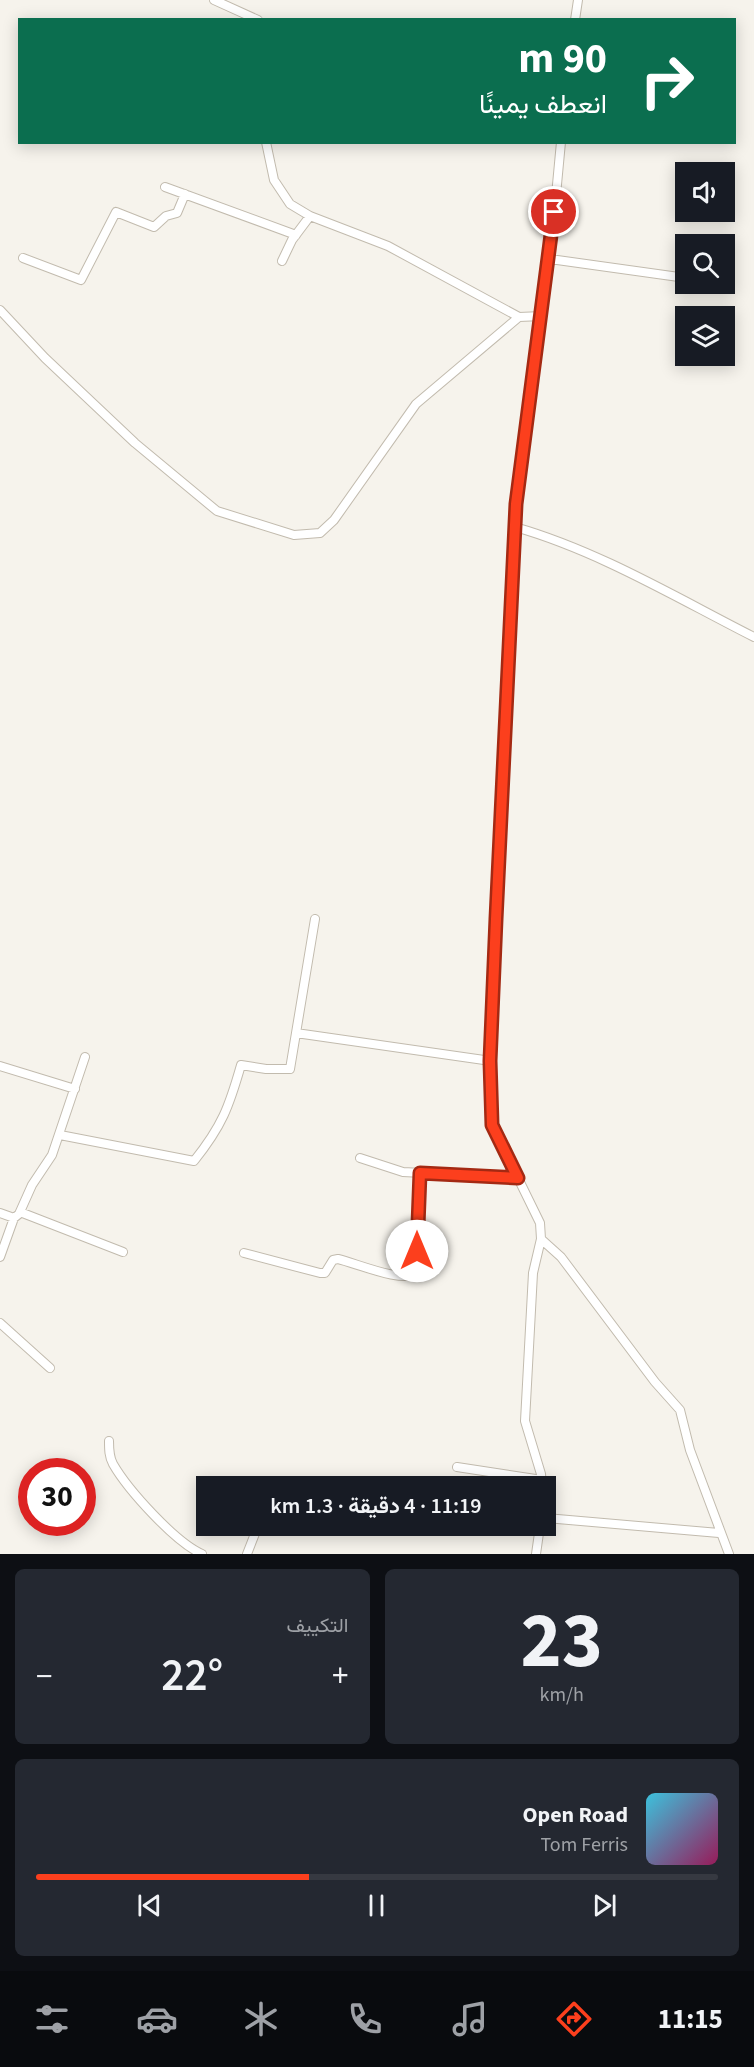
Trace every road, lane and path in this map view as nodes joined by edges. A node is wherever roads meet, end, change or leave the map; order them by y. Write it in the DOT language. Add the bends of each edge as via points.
graph roads {
  1 [pos="214,0"];
  2 [pos="578,0"];
  3 [pos="254,18"];
  4 [pos="575,18"];
  5 [pos="266,144"];
  6 [pos="561,144"];
  7 [pos="165,186"];
  8 [pos="185,194"];
  9 [pos="310,216"];
  10 [pos="296,235"];
  11 [pos="23,258"];
  12 [pos="550,258"];
  13 [pos="282,261"];
  14 [pos="675,276"];
  15 [pos="0,310"];
  16 [pos="542,316"];
  17 [pos="519,317"];
  18 [pos="515,527"];
  19 [pos="754,637"];
  20 [pos="315,918"];
  21 [pos="296,1033"];
  22 [pos="85,1057"];
  23 [pos="490,1061"];
  24 [pos="0,1066"];
  25 [pos="75,1089"];
  26 [pos="60,1135"];
  27 [pos="360,1158"];
  28 [pos="420,1173"];
  29 [pos="518,1178"];
  30 [pos="0,1213"];
  31 [pos="17,1215"];
  32 [pos="541,1239"];
  33 [pos="123,1252"];
  34 [pos="244,1253"];
  35 [pos="0,1257"];
  36 [pos="0,1323"];
  37 [pos="50,1368"];
  38 [pos="109,1441"];
  39 [pos="457,1467"];
  40 [pos="505,1476"];
  41 [pos="540,1476"];
  42 [pos="556,1519"];
  43 [pos="719,1533"];
  44 [pos="254,1536"];
  45 [pos="539,1536"];
  46 [pos="202,1554"];
  47 [pos="247,1554"];
  48 [pos="536,1554"];
  49 [pos="729,1554"];
  1 -- 3 [label="street"];
  2 -- 4 [label="street"];
  5 -- 9 [label="street" via="274,180 290,204"];
  6 -- 12 [label="street"];
  7 -- 8 [label="street"];
  8 -- 10 [label="street"];
  8 -- 11 [label="street" via="177,213 166,216 154,227 115,212 81,280"];
  9 -- 10 [label="street"];
  9 -- 17 [label="street" via="388,246"];
  10 -- 13 [label="street"];
  12 -- 14 [label="street"];
  12 -- 16 [label="street"];
  15 -- 17 [label="street" via="135,443 217,511 294,535 320,533 334,520 416,404"];
  16 -- 17 [label="street"];
  16 -- 18 [label="street"];
  18 -- 19 [label="street" via="617,568"];
  18 -- 23 [label="street"];
  20 -- 21 [label="street"];
  21 -- 23 [label="street"];
  21 -- 26 [label="street" via="290,1069 241,1065 228,1112 215,1136 194,1161"];
  22 -- 25 [label="street"];
  23 -- 29 [label="street" via="492,1125"];
  24 -- 25 [label="street"];
  25 -- 26 [label="street"];
  26 -- 31 [label="street"];
  27 -- 28 [label="street" via="395,1171"];
  28 -- 29 [label="street"];
  28 -- 34 [label="street" via="415,1276 398,1276 338,1258 325,1273 320,1273"];
  29 -- 32 [label="street" via="540,1223"];
  30 -- 31 [label="street"];
  31 -- 33 [label="street"];
  31 -- 35 [label="street"];
  32 -- 41 [label="street" via="533,1273 525,1421"];
  32 -- 43 [label="street" via="561,1257 680,1410"];
  36 -- 37 [label="street"];
  38 -- 46 [label="street" via="114,1464 130,1487 184,1544"];
  39 -- 40 [label="street"];
  42 -- 43 [label="street"];
  43 -- 49 [label="street"];
  44 -- 47 [label="street"];
  45 -- 48 [label="street"];
}
